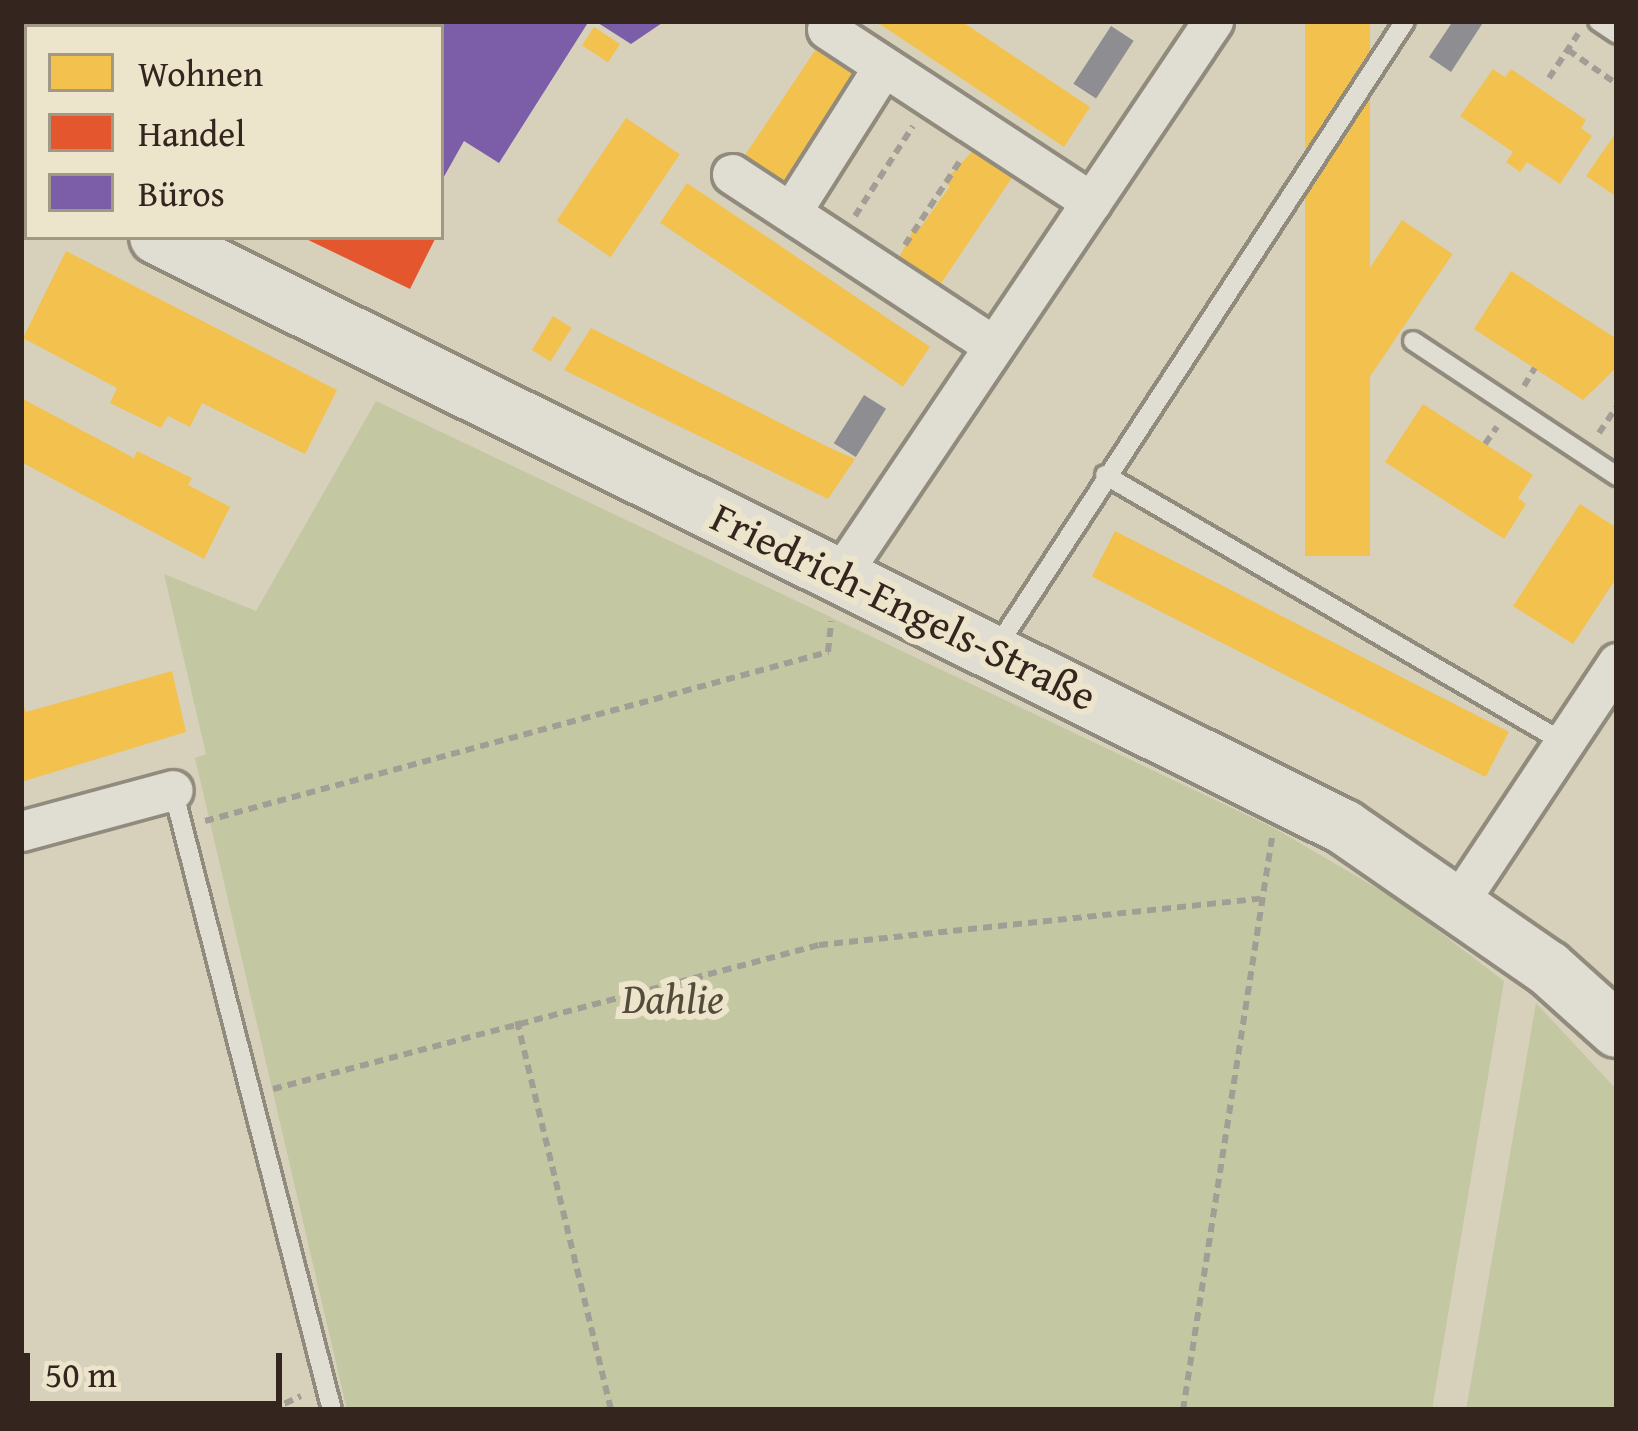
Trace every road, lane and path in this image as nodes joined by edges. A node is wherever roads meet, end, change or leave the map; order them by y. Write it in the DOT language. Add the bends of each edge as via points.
graph roads {
  1 [pos="1213,21"];
  2 [pos="1406,21"];
  3 [pos="1587,21"];
  4 [pos="1598,21"];
  5 [pos="827,29"];
  6 [pos="1617,34"];
  7 [pos="1568,50"];
  8 [pos="883,67"];
  9 [pos="1549,79"];
  10 [pos="1617,83"];
  11 [pos="931,98"];
  12 [pos="980,130"];
  13 [pos="732,174"];
  14 [pos="1091,202"];
  15 [pos="791,212"];
  16 [pos="163,240"];
  17 [pos="837,243"];
  18 [pos="885,274"];
  19 [pos="1413,341"];
  20 [pos="994,346"];
  21 [pos="1105,475"];
  22 [pos="1617,476"];
  23 [pos="836,593"];
  24 [pos="995,650"];
  25 [pos="1617,664"];
  26 [pos="1565,743"];
  27 [pos="1287,796"];
  28 [pos="178,809"];
  29 [pos="21,831"];
  30 [pos="1263,898"];
  31 [pos="1459,902"];
  32 [pos="517,1021"];
  33 [pos="1617,1030"];
  34 [pos="252,1094"];
  35 [pos="332,1410"];
  36 [pos="611,1410"];
  37 [pos="1183,1410"];
  1 -- 14 [label="street"];
  2 -- 21 [label="lane"];
  3 -- 7 [label="path"];
  4 -- 6 [label="lane"];
  5 -- 8 [label="street"];
  7 -- 9 [label="path"];
  7 -- 10 [label="path"];
  8 -- 11 [label="street"];
  8 -- 15 [label="street"];
  11 -- 12 [label="street"];
  11 -- 17 [label="path"];
  12 -- 14 [label="street"];
  12 -- 18 [label="path"];
  13 -- 15 [label="street"];
  14 -- 20 [label="street"];
  15 -- 17 [label="street"];
  16 -- 23 [label="street, Friedrich-Engels-Straße"];
  17 -- 18 [label="street"];
  18 -- 20 [label="street"];
  19 -- 22 [label="lane"];
  20 -- 23 [label="street"];
  21 -- 24 [label="lane"];
  21 -- 26 [label="lane"];
  23 -- 24 [label="street, Friedrich-Engels-Straße"];
  23 -- 28 [label="path" via="828,652"];
  24 -- 27 [label="street, Friedrich-Engels-Straße"];
  25 -- 26 [label="street"];
  26 -- 31 [label="street"];
  27 -- 30 [label="path"];
  27 -- 31 [label="street, Friedrich-Engels-Straße"];
  28 -- 29 [label="street"];
  28 -- 34 [label="lane"];
  30 -- 32 [label="path" via="819,945"];
  30 -- 37 [label="path"];
  31 -- 33 [label="street, Friedrich-Engels-Straße"];
  32 -- 34 [label="path"];
  32 -- 36 [label="path"];
  34 -- 35 [label="lane"];
}
